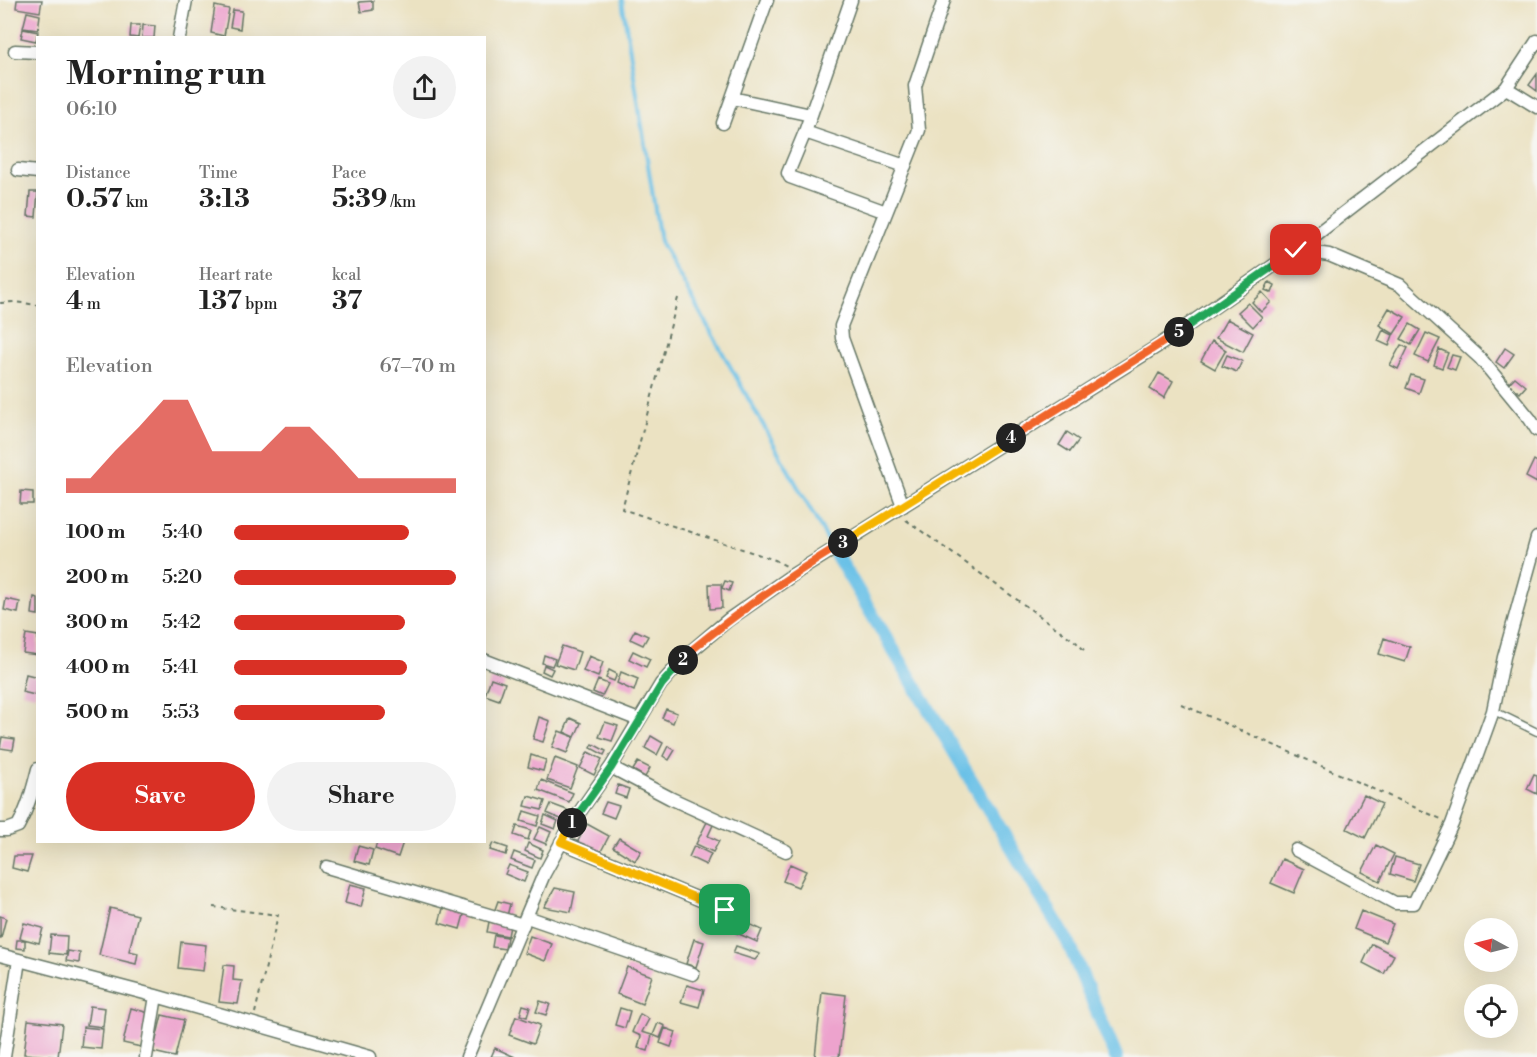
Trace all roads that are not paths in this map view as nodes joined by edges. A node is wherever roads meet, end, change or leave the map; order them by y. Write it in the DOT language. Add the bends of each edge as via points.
graph roads {
  1 [pos="186,0"];
  2 [pos="767,0"];
  3 [pos="851,0"];
  4 [pos="944,0"];
  5 [pos="179,36"];
  6 [pos="1537,41"];
  7 [pos="15,51"];
  8 [pos="36,52"];
  9 [pos="1506,88"];
  10 [pos="732,98"];
  11 [pos="1537,107"];
  12 [pos="811,115"];
  13 [pos="723,123"];
  14 [pos="805,132"];
  15 [pos="904,166"];
  16 [pos="18,170"];
  17 [pos="36,172"];
  18 [pos="886,212"];
  19 [pos="1296,250"];
  20 [pos="1537,430"];
  21 [pos="898,508"];
  22 [pos="1537,538"];
  23 [pos="486,661"];
  24 [pos="1493,711"];
  25 [pos="639,720"];
  26 [pos="1537,732"];
  27 [pos="611,768"];
  28 [pos="36,776"];
  29 [pos="0,830"];
  30 [pos="561,842"];
  31 [pos="1296,850"];
  32 [pos="786,851"];
  33 [pos="327,867"];
  34 [pos="725,910"];
  35 [pos="525,921"];
  36 [pos="0,955"];
  37 [pos="19,960"];
  38 [pos="693,974"];
  39 [pos="156,996"];
  40 [pos="4,1057"];
  41 [pos="146,1057"];
  42 [pos="370,1057"];
  43 [pos="467,1057"];
  1 -- 5 [label="street"];
  2 -- 10 [label="street"];
  3 -- 12 [label="street"];
  4 -- 15 [label="street" via="915,86 919,130"];
  6 -- 9 [label="street"];
  7 -- 8 [label="street"];
  9 -- 11 [label="street"];
  9 -- 19 [label="street"];
  10 -- 12 [label="street"];
  10 -- 13 [label="street"];
  12 -- 14 [label="street"];
  14 -- 15 [label="street"];
  14 -- 18 [label="street" via="789,168 790,177"];
  15 -- 18 [label="street"];
  16 -- 17 [label="street"];
  18 -- 21 [label="street" via="842,326 842,338"];
  19 -- 20 [label="street" via="1329,255 1400,285 1480,358"];
  19 -- 21 [label="street" via="1161,344"];
  21 -- 25 [label="street" via="728,620 688,653"];
  22 -- 24 [label="street"];
  23 -- 25 [label="street"];
  24 -- 26 [label="lane"];
  24 -- 31 [label="street" via="1452,824 1414,903 1395,903"];
  25 -- 27 [label="street"];
  27 -- 30 [label="street"];
  27 -- 32 [label="street"];
  28 -- 29 [label="street" via="18,826"];
  30 -- 34 [label="street"];
  30 -- 35 [label="street"];
  33 -- 35 [label="street"];
  35 -- 38 [label="street" via="575,933"];
  35 -- 43 [label="street"];
  36 -- 37 [label="street"];
  37 -- 39 [label="street"];
  37 -- 40 [label="street"];
  39 -- 41 [label="street"];
  39 -- 42 [label="street"];
}
